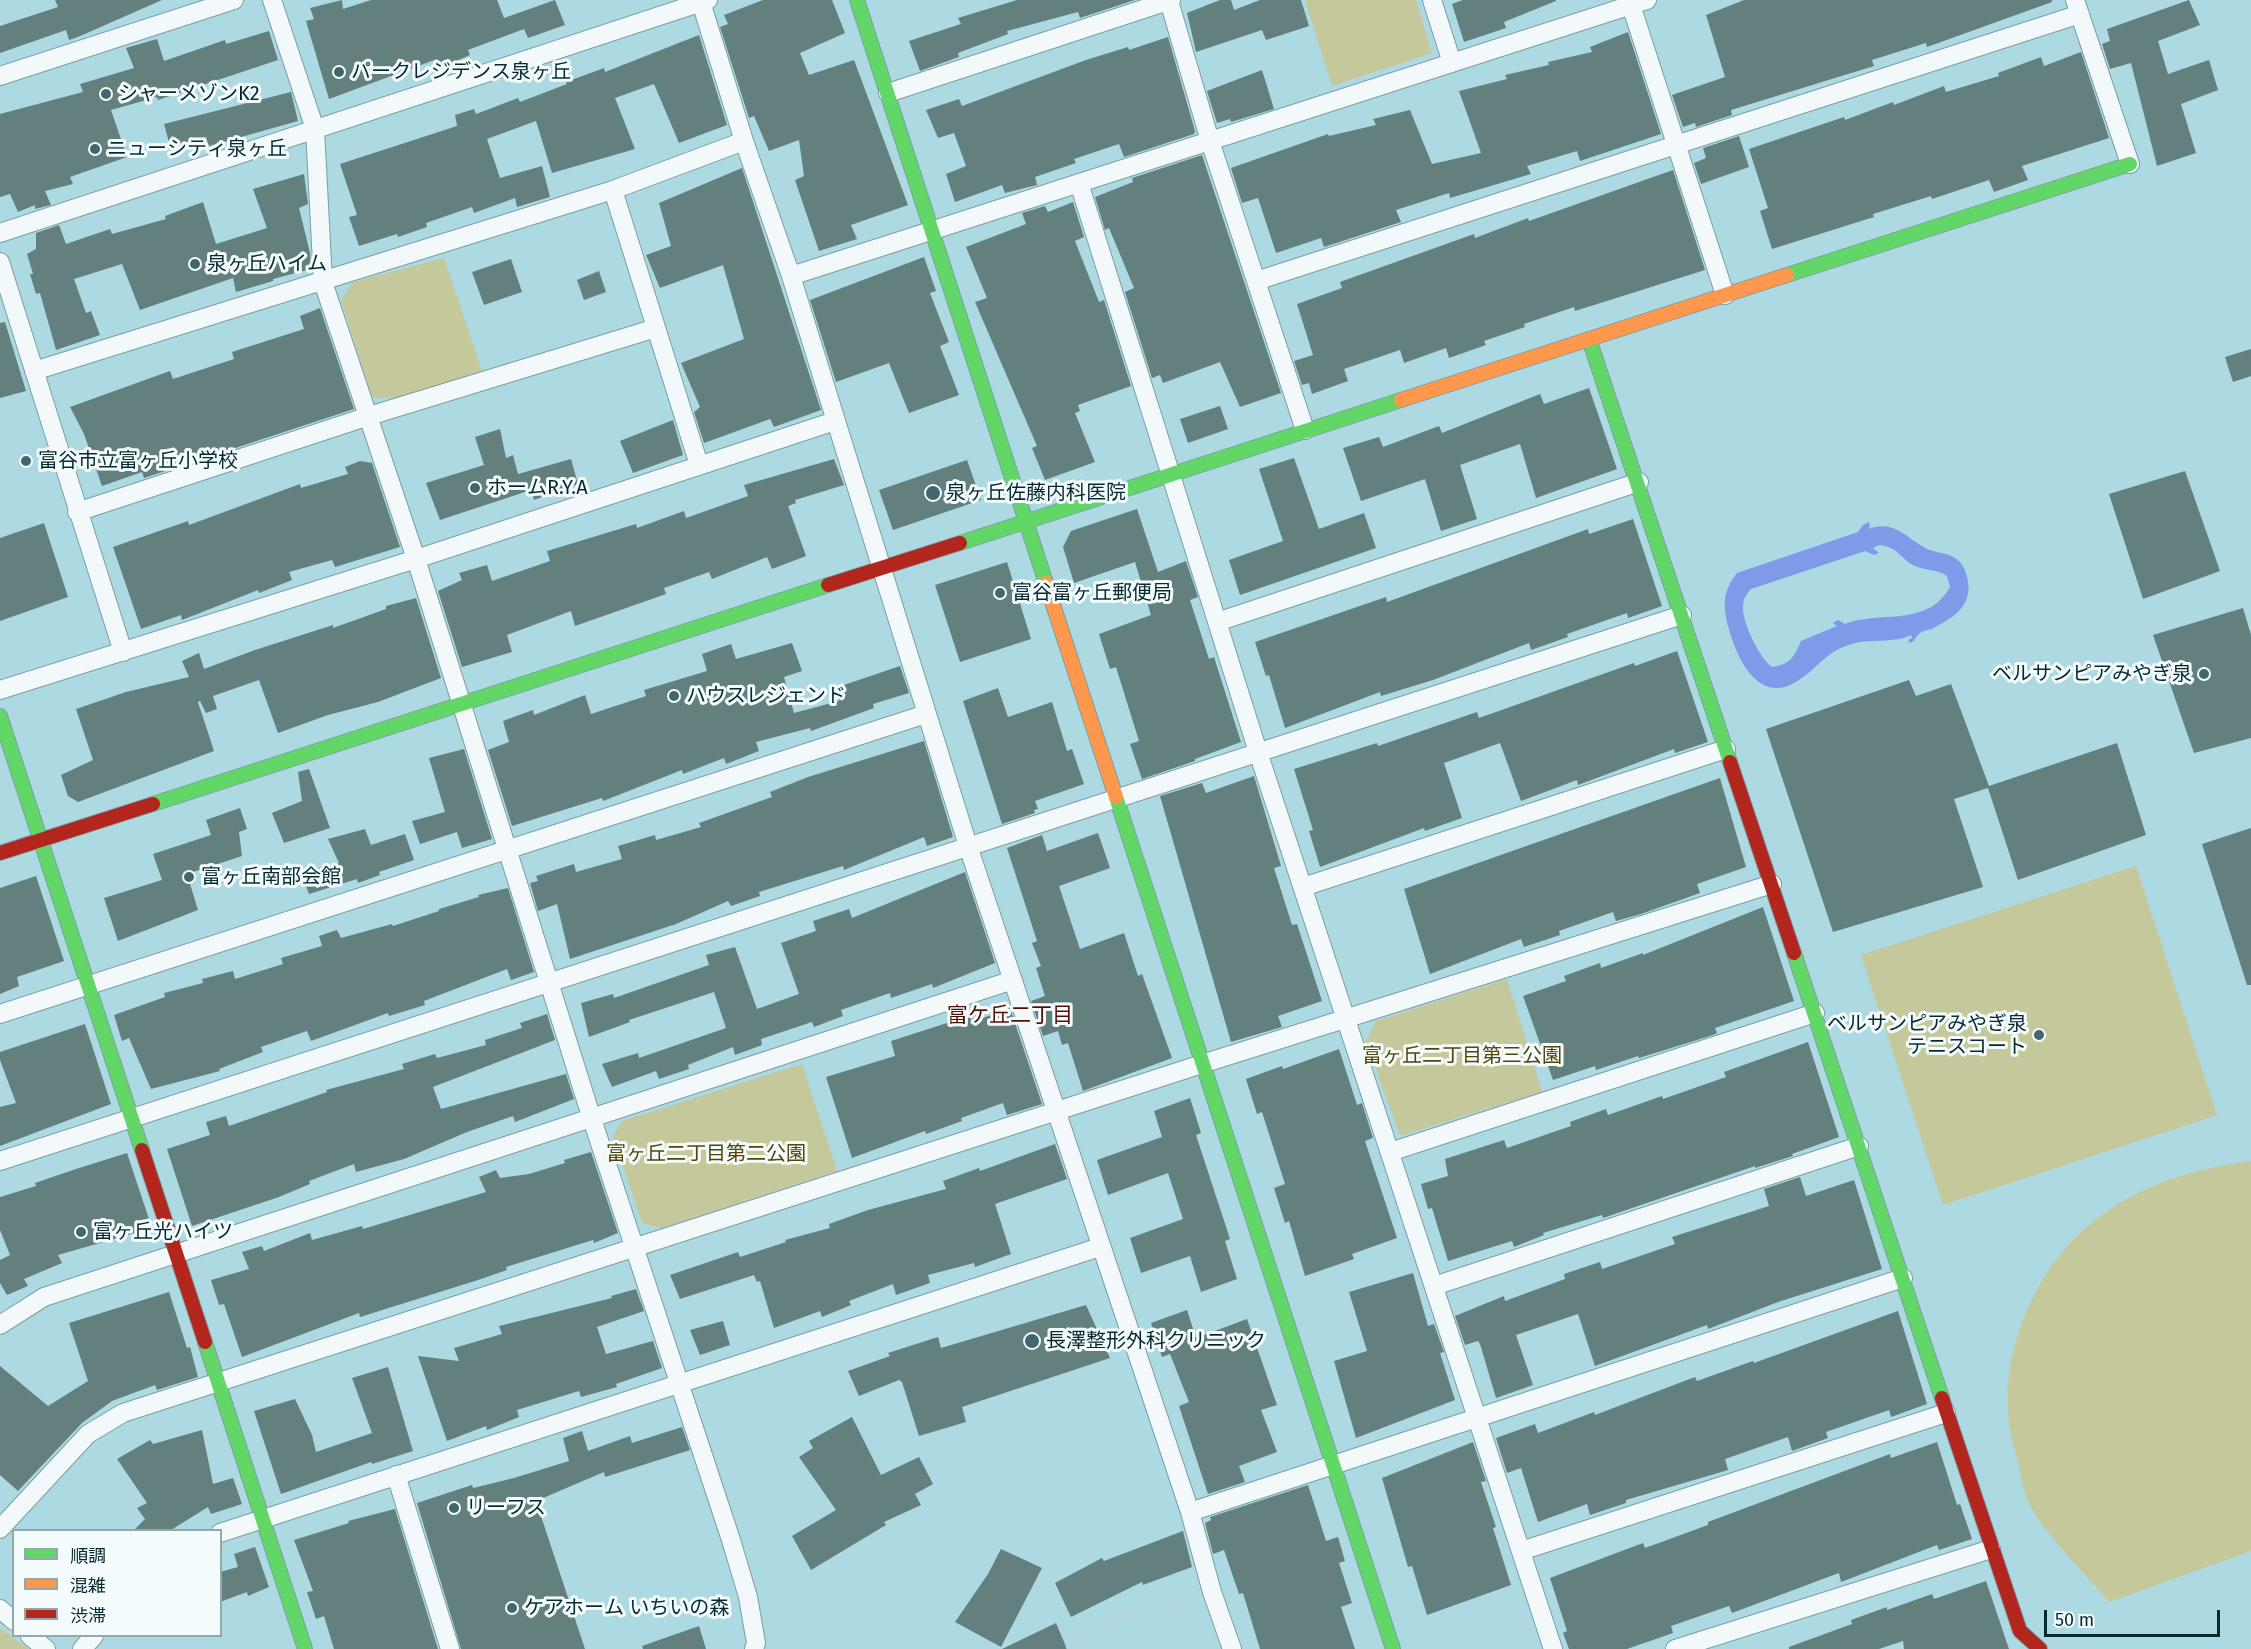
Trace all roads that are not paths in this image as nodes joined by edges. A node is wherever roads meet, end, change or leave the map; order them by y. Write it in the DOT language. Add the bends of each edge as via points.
graph roads {
  1 [pos="234,0"];
  2 [pos="272,0"];
  3 [pos="857,0"];
  4 [pos="1170,0"];
  5 [pos="1432,0"];
  6 [pos="704,1"];
  7 [pos="1639,2"];
  8 [pos="2078,7"];
  9 [pos="1452,63"];
  10 [pos="0,76"];
  11 [pos="888,93"];
  12 [pos="315,129"];
  13 [pos="744,141"];
  14 [pos="1210,141"];
  15 [pos="1677,146"];
  16 [pos="2130,164"];
  17 [pos="1079,183"];
  18 [pos="613,190"];
  19 [pos="933,230"];
  20 [pos="0,233"];
  21 [pos="0,262"];
  22 [pos="791,276"];
  23 [pos="1256,281"];
  24 [pos="323,282"];
  25 [pos="1725,294"];
  26 [pos="656,328"];
  27 [pos="1589,339"];
  28 [pos="34,371"];
  29 [pos="369,416"];
  30 [pos="835,421"];
  31 [pos="1305,430"];
  32 [pos="699,465"];
  33 [pos="1170,473"];
  34 [pos="1639,482"];
  35 [pos="77,512"];
  36 [pos="1028,521"];
  37 [pos="416,559"];
  38 [pos="882,568"];
  39 [pos="1682,615"];
  40 [pos="1217,622"];
  41 [pos="123,651"];
  42 [pos="0,690"];
  43 [pos="462,704"];
  44 [pos="926,714"];
  45 [pos="0,716"];
  46 [pos="1726,749"];
  47 [pos="1258,752"];
  48 [pos="1117,799"];
  49 [pos="42,838"];
  50 [pos="968,846"];
  51 [pos="506,849"];
  52 [pos="0,853"];
  53 [pos="1772,884"];
  54 [pos="1303,887"];
  55 [pos="1013,980"];
  56 [pos="551,984"];
  57 [pos="89,986"];
  58 [pos="1815,1013"];
  59 [pos="0,1014"];
  60 [pos="1346,1019"];
  61 [pos="1202,1064"];
  62 [pos="1058,1112"];
  63 [pos="591,1116"];
  64 [pos="131,1118"];
  65 [pos="1859,1146"];
  66 [pos="1390,1152"];
  67 [pos="0,1161"];
  68 [pos="1100,1247"];
  69 [pos="636,1248"];
  70 [pos="174,1253"];
  71 [pos="1903,1278"];
  72 [pos="1434,1286"];
  73 [pos="0,1325"];
  74 [pos="217,1383"];
  75 [pos="679,1383"];
  76 [pos="1946,1413"];
  77 [pos="1478,1418"];
  78 [pos="1333,1464"];
  79 [pos="396,1475"];
  80 [pos="1190,1512"];
  81 [pos="261,1518"];
  82 [pos="0,1529"];
  83 [pos="222,1532"];
  84 [pos="1991,1549"];
  85 [pos="1521,1551"];
  86 [pos="0,1610"];
  87 [pos="12,1619"];
  88 [pos="32,1637"];
  89 [pos="92,1637"];
  90 [pos="46,1649"];
  91 [pos="81,1649"];
  92 [pos="305,1649"];
  93 [pos="450,1649"];
  94 [pos="754,1649"];
  95 [pos="1232,1649"];
  96 [pos="1393,1649"];
  97 [pos="1553,1649"];
  98 [pos="1675,1649"];
  99 [pos="2040,1649"];
  1 -- 10 [label="street"];
  2 -- 12 [label="street"];
  3 -- 11 [label="street"];
  4 -- 11 [label="street"];
  4 -- 14 [label="street"];
  5 -- 9 [label="street"];
  6 -- 12 [label="street"];
  6 -- 13 [label="street"];
  7 -- 9 [label="street"];
  7 -- 15 [label="street"];
  8 -- 15 [label="street"];
  8 -- 16 [label="street"];
  9 -- 14 [label="street"];
  11 -- 19 [label="street"];
  12 -- 20 [label="street"];
  12 -- 24 [label="street"];
  13 -- 18 [label="street"];
  13 -- 22 [label="street"];
  14 -- 17 [label="street"];
  14 -- 23 [label="street"];
  15 -- 23 [label="street"];
  15 -- 25 [label="street"];
  16 -- 25 [label="street"];
  17 -- 19 [label="street"];
  17 -- 33 [label="street"];
  18 -- 24 [label="street"];
  18 -- 26 [label="street"];
  19 -- 22 [label="street"];
  19 -- 36 [label="street"];
  21 -- 28 [label="street"];
  22 -- 30 [label="street"];
  23 -- 31 [label="street"];
  24 -- 28 [label="street"];
  24 -- 29 [label="street"];
  25 -- 27 [label="street"];
  26 -- 29 [label="street"];
  26 -- 32 [label="street"];
  27 -- 31 [label="street"];
  27 -- 34 [label="street"];
  28 -- 35 [label="street"];
  29 -- 35 [label="street"];
  29 -- 37 [label="street"];
  30 -- 32 [label="street"];
  30 -- 38 [label="street"];
  31 -- 33 [label="street"];
  32 -- 37 [label="street"];
  33 -- 36 [label="street"];
  33 -- 40 [label="street"];
  34 -- 39 [label="street"];
  34 -- 40 [label="street"];
  35 -- 41 [label="street"];
  36 -- 38 [label="street"];
  36 -- 48 [label="street"];
  37 -- 41 [label="street"];
  37 -- 43 [label="street"];
  38 -- 43 [label="street"];
  38 -- 44 [label="street"];
  39 -- 46 [label="street"];
  39 -- 47 [label="street"];
  40 -- 47 [label="street"];
  41 -- 42 [label="street"];
  43 -- 49 [label="street"];
  43 -- 51 [label="street"];
  44 -- 50 [label="street"];
  44 -- 51 [label="street"];
  45 -- 49 [label="street"];
  46 -- 53 [label="street"];
  46 -- 54 [label="street"];
  47 -- 48 [label="street"];
  47 -- 54 [label="street"];
  48 -- 50 [label="street"];
  48 -- 61 [label="street"];
  49 -- 52 [label="street"];
  49 -- 57 [label="street"];
  50 -- 55 [label="street"];
  50 -- 56 [label="street"];
  51 -- 56 [label="street"];
  51 -- 57 [label="street"];
  53 -- 58 [label="street"];
  53 -- 60 [label="street"];
  54 -- 60 [label="street"];
  55 -- 62 [label="street"];
  55 -- 63 [label="street"];
  56 -- 63 [label="street"];
  56 -- 64 [label="street"];
  57 -- 59 [label="street"];
  57 -- 64 [label="street"];
  58 -- 65 [label="street"];
  58 -- 66 [label="street"];
  60 -- 61 [label="street"];
  60 -- 66 [label="street"];
  61 -- 62 [label="street"];
  61 -- 78 [label="street"];
  62 -- 68 [label="street"];
  62 -- 69 [label="street"];
  63 -- 69 [label="street"];
  63 -- 70 [label="street"];
  64 -- 67 [label="street"];
  64 -- 70 [label="street"];
  65 -- 71 [label="street"];
  65 -- 72 [label="street"];
  66 -- 72 [label="street"];
  68 -- 75 [label="street"];
  68 -- 80 [label="street"];
  69 -- 74 [label="street"];
  69 -- 75 [label="street"];
  70 -- 73 [label="street" via="44,1297"];
  70 -- 74 [label="street"];
  71 -- 76 [label="street"];
  71 -- 77 [label="street"];
  72 -- 77 [label="street"];
  74 -- 81 [label="street"];
  74 -- 82 [label="street" via="123,1413 88,1434"];
  75 -- 79 [label="street"];
  75 -- 94 [label="street" via="748,1597"];
  76 -- 84 [label="street"];
  76 -- 85 [label="street"];
  77 -- 78 [label="street"];
  77 -- 85 [label="street"];
  78 -- 80 [label="street"];
  78 -- 96 [label="street"];
  79 -- 81 [label="street"];
  79 -- 93 [label="street"];
  80 -- 95 [label="street"];
  81 -- 83 [label="street"];
  81 -- 92 [label="street"];
  84 -- 98 [label="street"];
  84 -- 99 [label="street" via="2020,1631"];
  85 -- 97 [label="street"];
  86 -- 87 [label="street"];
  88 -- 90 [label="street"];
  89 -- 91 [label="street"];
}
